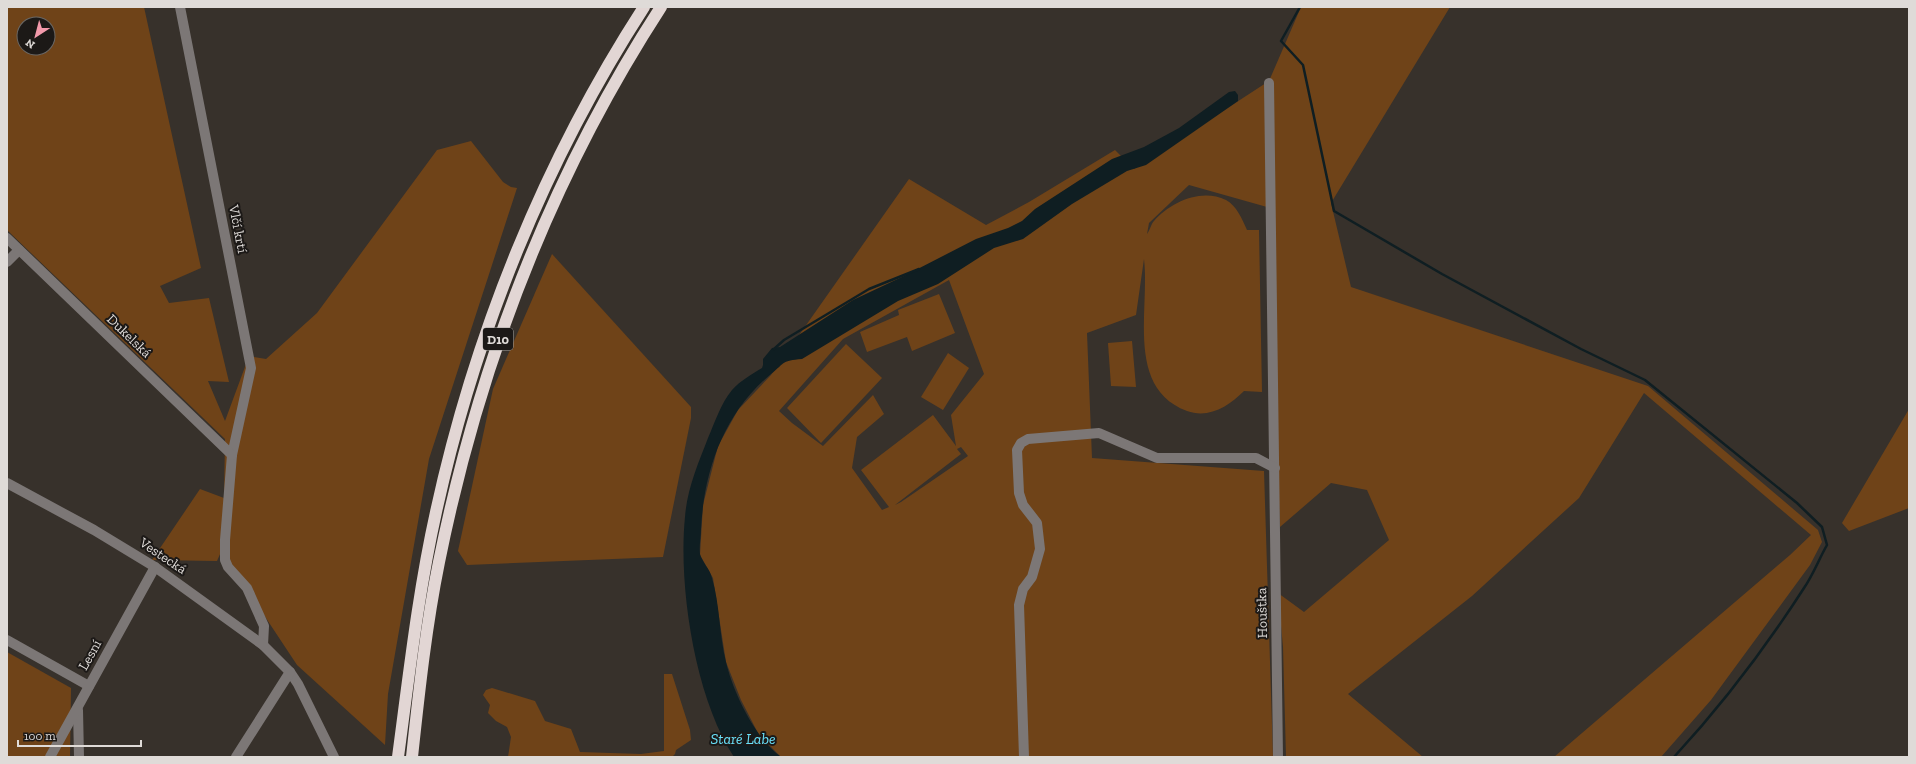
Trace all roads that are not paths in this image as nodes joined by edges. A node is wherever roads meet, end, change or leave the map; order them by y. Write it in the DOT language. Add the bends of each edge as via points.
graph roads {
  1 [pos="180,7"];
  2 [pos="644,7"];
  3 [pos="660,7"];
  4 [pos="1269,83"];
  5 [pos="7,238"];
  6 [pos="19,250"];
  7 [pos="7,262"];
  8 [pos="232,455"];
  9 [pos="1275,468"];
  10 [pos="7,483"];
  11 [pos="156,567"];
  12 [pos="7,640"];
  13 [pos="263,645"];
  14 [pos="290,672"];
  15 [pos="89,686"];
  16 [pos="78,710"];
  17 [pos="65,731"];
  18 [pos="78,736"];
  19 [pos="50,757"];
  20 [pos="79,757"];
  21 [pos="236,757"];
  22 [pos="334,757"];
  23 [pos="398,757"];
  24 [pos="412,757"];
  25 [pos="1024,757"];
  26 [pos="1278,757"];
  1 -- 8 [label="street, Vlčí krtí" via="251,368"];
  2 -- 23 [label="highway, D10" via="593,93 561,154 531,217 488,325 452,446 436,511 415,628"];
  3 -- 24 [label="highway, D10" via="573,161 541,229 502,329 465,447 440,556"];
  4 -- 9 [label="street, Houštka"];
  5 -- 6 [label="street, Dukelská"];
  6 -- 7 [label="street"];
  6 -- 8 [label="street, Dukelská"];
  8 -- 13 [label="street, Vlčí krtí" via="224,540 225,560 228,567 248,588 264,626"];
  9 -- 25 [label="street" via="1256,458 1157,458 1099,433 1028,439 1021,443 1016,450 1019,493 1023,505 1036,523 1040,550 1032,577 1023,589 1019,606"];
  9 -- 26 [label="street, Houštka"];
  10 -- 11 [label="street, Vestecká"];
  11 -- 13 [label="street, Vestecká"];
  11 -- 15 [label="street, Lesní"];
  12 -- 15 [label="street"];
  13 -- 14 [label="street, Vestecká"];
  14 -- 21 [label="street"];
  14 -- 22 [label="street, Vestecká" via="309,703"];
  15 -- 16 [label="street, Lesní"];
  16 -- 17 [label="street, Lesní"];
  16 -- 18 [label="street"];
  17 -- 18 [label="street"];
  17 -- 19 [label="street, Lesní"];
  18 -- 20 [label="street"];
}
